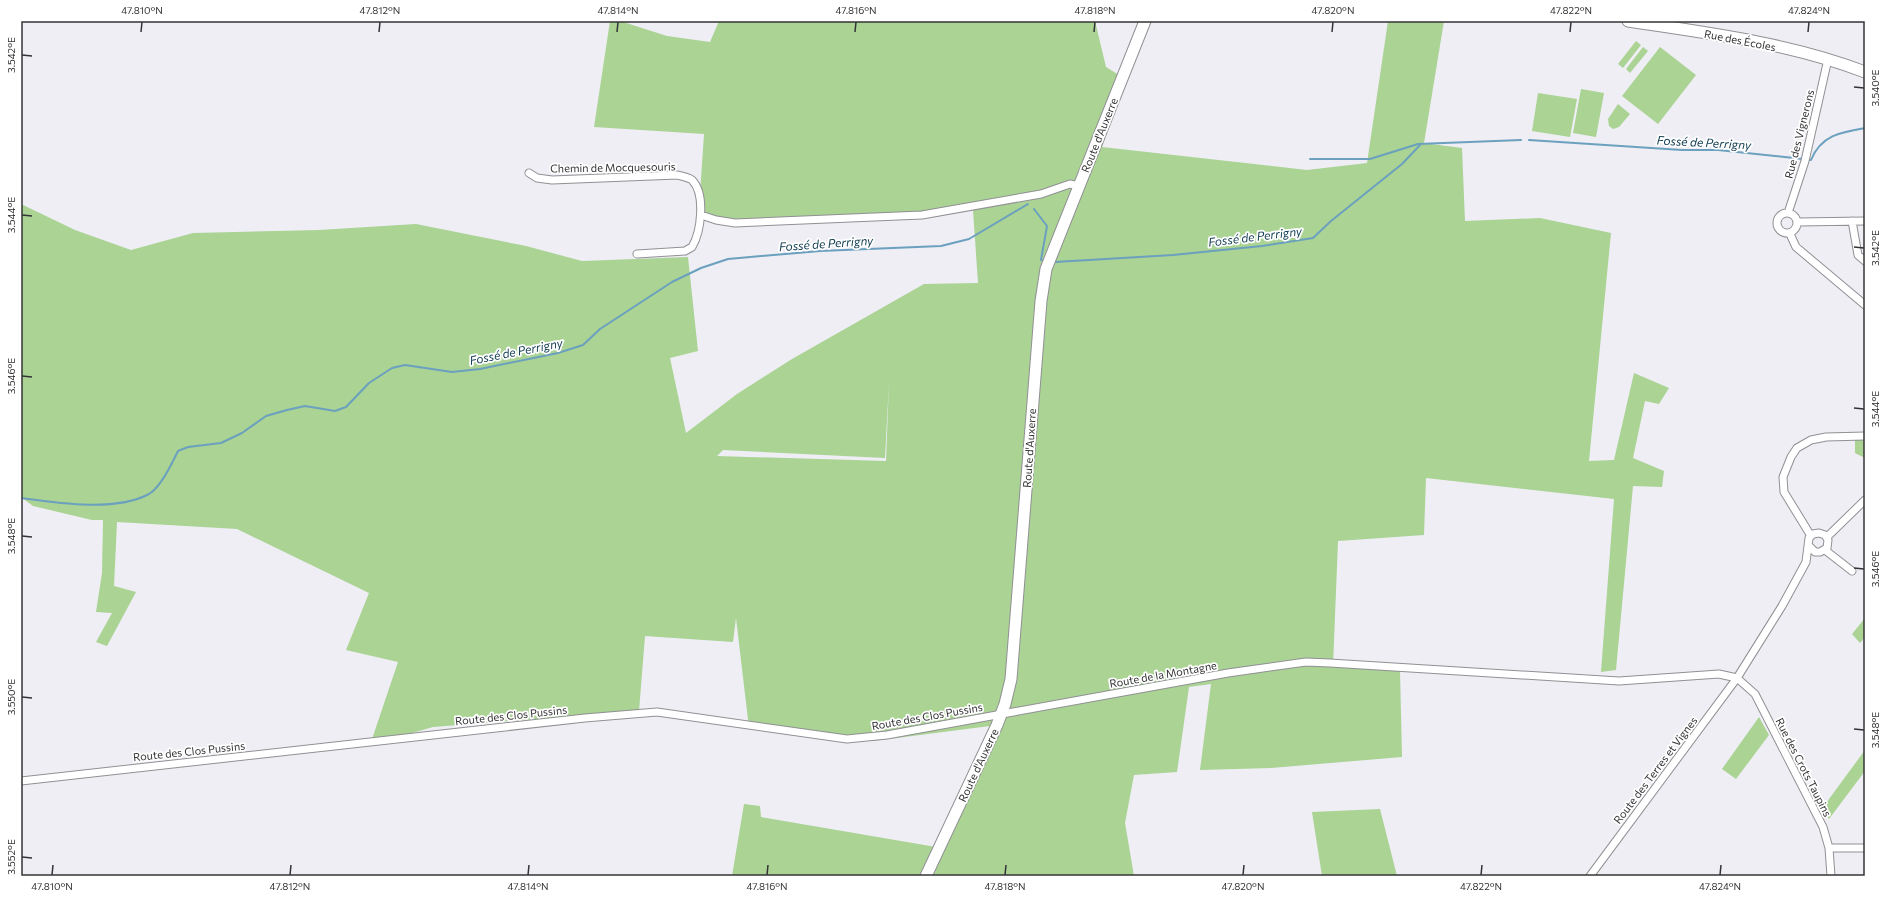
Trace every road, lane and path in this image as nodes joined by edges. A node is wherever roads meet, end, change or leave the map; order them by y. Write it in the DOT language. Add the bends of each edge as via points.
graph roads {
  1 [pos="1145,21"];
  2 [pos="1628,21"];
  3 [pos="1828,59"];
  4 [pos="1865,72"];
  5 [pos="529,173"];
  6 [pos="1079,186"];
  7 [pos="1788,213"];
  8 [pos="701,215"];
  9 [pos="1852,221"];
  10 [pos="1865,221"];
  11 [pos="1798,222"];
  12 [pos="1790,234"];
  13 [pos="637,254"];
  14 [pos="1865,261"];
  15 [pos="1865,305"];
  16 [pos="1865,436"];
  17 [pos="1865,500"];
  18 [pos="1811,536"];
  19 [pos="1827,537"];
  20 [pos="1809,546"];
  21 [pos="1825,550"];
  22 [pos="1818,552"];
  23 [pos="1806,562"];
  24 [pos="1852,571"];
  25 [pos="1737,678"];
  26 [pos="1001,714"];
  27 [pos="21,781"];
  28 [pos="1829,848"];
  29 [pos="1865,848"];
  30 [pos="926,876"];
  31 [pos="1590,876"];
  32 [pos="1831,876"];
  1 -- 6 [label="street, Route d'Auxerre"];
  2 -- 3 [label="street, Rue des Écoles" via="1751,41"];
  3 -- 4 [label="street, Rue des Écoles"];
  3 -- 7 [label="street, Rue des Vignerons" via="1805,159"];
  5 -- 8 [label="street, Chemin de Mocquesouris" via="537,178 552,180 677,175 690,178 695,184 701,203"];
  6 -- 8 [label="street" via="1070,184 1041,194 922,215 735,222"];
  6 -- 26 [label="street, Route d'Auxerre" via="1048,261 1042,290 1013,663"];
  7 -- 11 [label="street"];
  7 -- 12 [label="street" via="1779,216 1777,226 1781,232"];
  8 -- 13 [label="street, Chemin de Mocquesouris" via="692,247 685,251"];
  9 -- 10 [label="street"];
  9 -- 11 [label="street"];
  9 -- 14 [label="street" via="1858,255"];
  11 -- 12 [label="street"];
  12 -- 15 [label="street" via="1796,247"];
  16 -- 18 [label="street" via="1811,440 1790,457 1783,477 1784,492"];
  17 -- 19 [label="street"];
  18 -- 19 [label="street" via="1819,533"];
  18 -- 20 [label="street"];
  19 -- 21 [label="street" via="1828,545"];
  20 -- 22 [label="street"];
  20 -- 23 [label="street"];
  21 -- 22 [label="street"];
  21 -- 24 [label="street"];
  22 -- 23 [label="street"];
  23 -- 25 [label="street, Route des Terres et Vignes"];
  25 -- 26 [label="street, Route de la Montagne" via="1719,674 1619,681 1306,662 1228,673"];
  25 -- 28 [label="street, Rue des Crots Taupins" via="1755,694 1823,827"];
  25 -- 31 [label="street, Route des Terres et Vignes"];
  26 -- 27 [label="street, Route des Clos Pussins" via="925,730 847,739 657,712"];
  26 -- 30 [label="street, Route d'Auxerre"];
  28 -- 29 [label="street"];
  28 -- 32 [label="street, Rue des Crots Taupins"];
}
